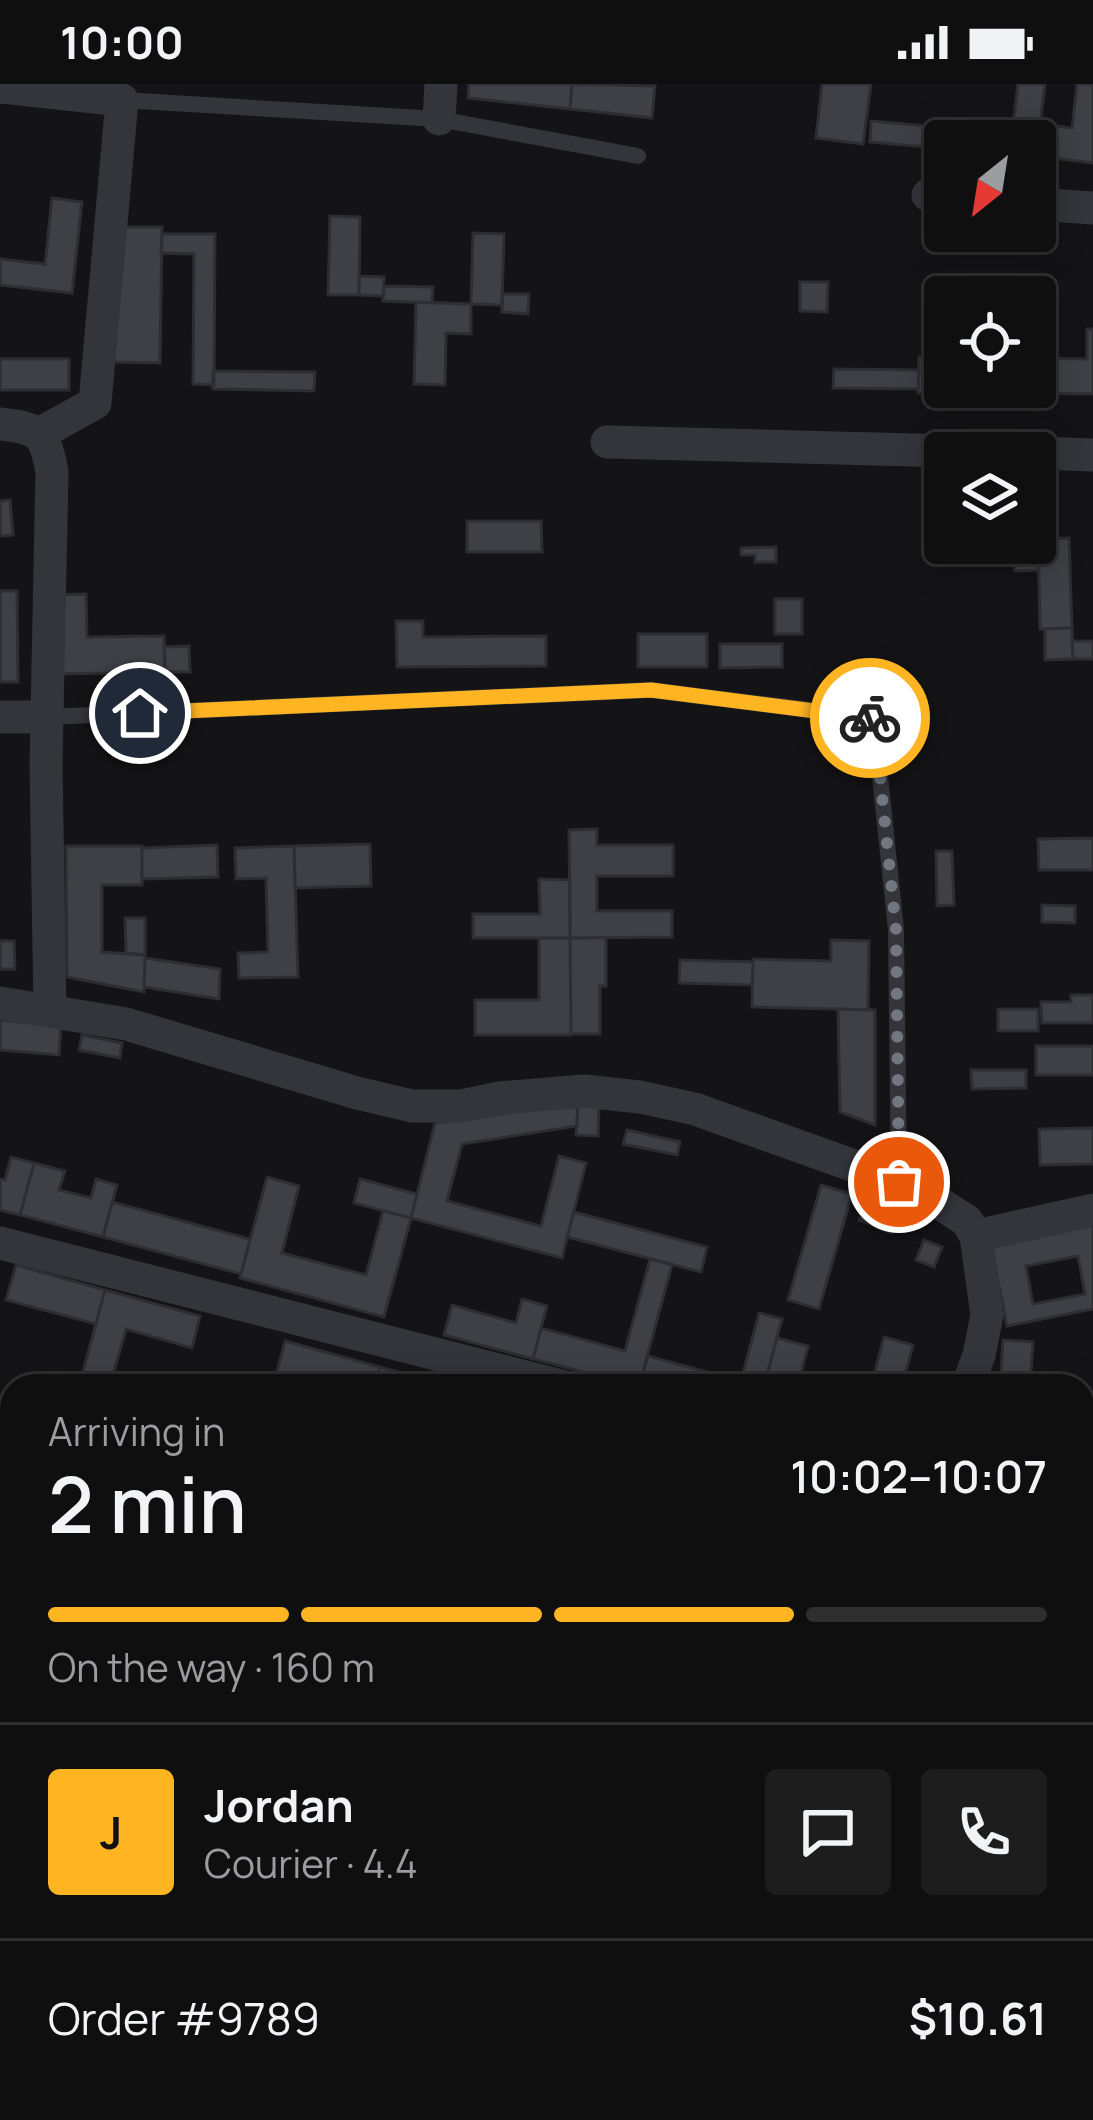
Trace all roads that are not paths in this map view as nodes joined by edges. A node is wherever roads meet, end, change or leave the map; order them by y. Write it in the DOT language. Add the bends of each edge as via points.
graph roads {
  1 [pos="441,84"];
  2 [pos="0,87"];
  3 [pos="122,100"];
  4 [pos="440,119"];
  5 [pos="638,157"];
  6 [pos="1056,205"];
  7 [pos="1093,208"];
  8 [pos="0,424"];
  9 [pos="39,434"];
  10 [pos="607,442"];
  11 [pos="924,450"];
  12 [pos="1056,453"];
  13 [pos="1093,454"];
  14 [pos="0,717"];
  15 [pos="47,717"];
  16 [pos="0,1004"];
  17 [pos="50,1011"];
  18 [pos="899,1182"];
  19 [pos="1093,1210"];
  20 [pos="976,1236"];
  21 [pos="0,1243"];
  22 [pos="514,1374"];
  23 [pos="972,1374"];
  1 -- 4 [label="street"];
  2 -- 3 [label="street"];
  3 -- 4 [label="lane"];
  3 -- 9 [label="street" via="95,403"];
  4 -- 5 [label="lane"];
  6 -- 7 [label="street"];
  8 -- 9 [label="street"];
  9 -- 15 [label="street" via="52,472"];
  10 -- 11 [label="street"];
  12 -- 13 [label="street"];
  14 -- 15 [label="street"];
  15 -- 17 [label="street"];
  15 -- 18 [label="lane" via="651,690 874,718 896,930"];
  16 -- 17 [label="street"];
  17 -- 18 [label="street" via="126,1024 412,1106 584,1091 640,1097"];
  18 -- 20 [label="street" via="941,1202"];
  19 -- 20 [label="street"];
  20 -- 23 [label="street" via="987,1315"];
  21 -- 22 [label="street"];
}
